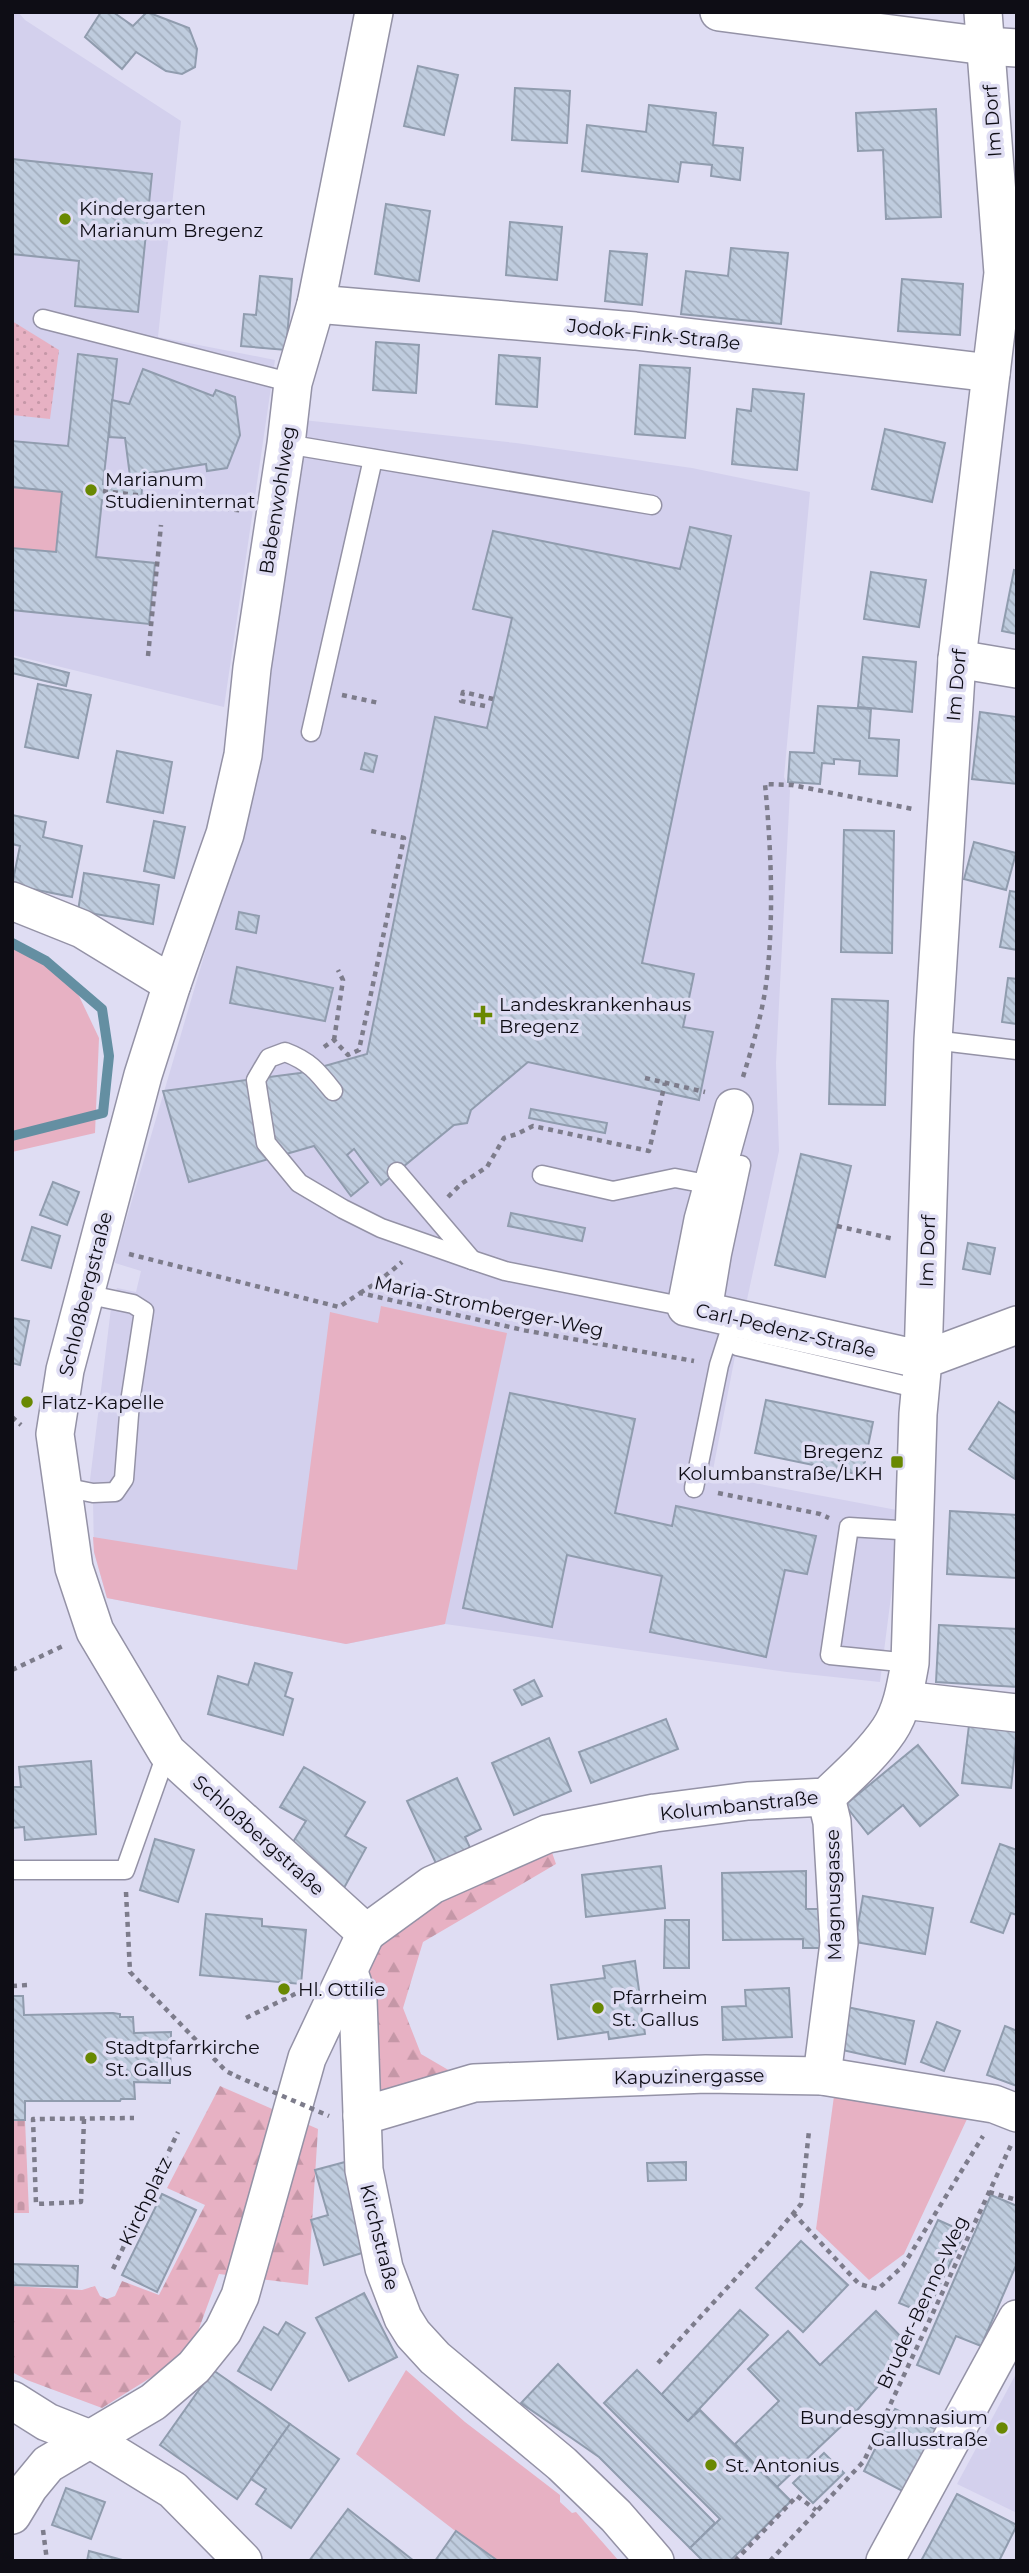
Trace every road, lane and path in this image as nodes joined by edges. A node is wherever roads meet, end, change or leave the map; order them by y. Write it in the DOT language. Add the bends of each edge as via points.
graph roads {
  1 [pos="374,12"];
  2 [pos="719,12"];
  3 [pos="996,35"];
  4 [pos="316,304"];
  5 [pos="43,319"];
  6 [pos="991,373"];
  7 [pos="293,383"];
  8 [pos="286,444"];
  9 [pos="373,459"];
  10 [pos="103,491"];
  11 [pos="144,496"];
  12 [pos="165,500"];
  13 [pos="652,505"];
  14 [pos="275,516"];
  15 [pos="161,525"];
  16 [pos="148,656"];
  17 [pos="957,659"];
  18 [pos="1017,669"];
  19 [pos="320,690"];
  20 [pos="494,699"];
  21 [pos="379,703"];
  22 [pos="485,706"];
  23 [pos="311,732"];
  24 [pos="946,815"];
  25 [pos="371,831"];
  26 [pos="12,901"];
  27 [pos="338,971"];
  28 [pos="172,984"];
  29 [pos="334,1040"];
  30 [pos="933,1040"];
  31 [pos="1017,1050"];
  32 [pos="317,1052"];
  33 [pos="645,1078"];
  34 [pos="333,1091"];
  35 [pos="734,1108"];
  36 [pos="397,1172"];
  37 [pos="542,1175"];
  38 [pos="726,1175"];
  39 [pos="837,1226"];
  40 [pos="928,1243"];
  41 [pos="96,1246"];
  42 [pos="472,1260"];
  43 [pos="378,1282"];
  44 [pos="360,1293"];
  45 [pos="85,1294"];
  46 [pos="717,1322"];
  47 [pos="1017,1325"];
  48 [pos="719,1365"];
  49 [pos="921,1375"];
  50 [pos="63,1487"];
  51 [pos="694,1488"];
  52 [pos="849,1527"];
  53 [pos="915,1531"];
  54 [pos="95,1631"];
  55 [pos="910,1663"];
  56 [pos="12,1670"];
  57 [pos="903,1700"];
  58 [pos="1017,1713"];
  59 [pos="167,1752"];
  60 [pos="826,1797"];
  61 [pos="12,1870"];
  62 [pos="125,1870"];
  63 [pos="366,1933"];
  64 [pos="349,1972"];
  65 [pos="28,1985"];
  66 [pos="12,1986"];
  67 [pos="293,1995"];
  68 [pos="246,2018"];
  69 [pos="822,2076"];
  70 [pos="345,2116"];
  71 [pos="134,2118"];
  72 [pos="84,2119"];
  73 [pos="1007,2120"];
  74 [pos="808,2131"];
  75 [pos="178,2132"];
  76 [pos="989,2192"];
  77 [pos="1017,2200"];
  78 [pos="793,2213"];
  79 [pos="113,2269"];
  80 [pos="1017,2319"];
  81 [pos="658,2363"];
  82 [pos="12,2400"];
  83 [pos="90,2439"];
  84 [pos="816,2510"];
  85 [pos="12,2515"];
  86 [pos="243,2561"];
  87 [pos="656,2561"];
  88 [pos="735,2561"];
  89 [pos="770,2561"];
  90 [pos="885,2561"];
  1 -- 4 [label="street, Babenwohlweg"];
  2 -- 3 [label="street"];
  3 -- 6 [label="street, Im Dorf" via="1003,273"];
  4 -- 6 [label="street, Jodok-Fink-Straße" via="635,331"];
  4 -- 7 [label="street, Babenwohlweg"];
  5 -- 7 [label="lane"];
  6 -- 17 [label="street, Im Dorf"];
  7 -- 8 [label="street, Babenwohlweg"];
  8 -- 9 [label="lane"];
  8 -- 14 [label="street, Babenwohlweg"];
  9 -- 13 [label="lane"];
  9 -- 19 [label="lane"];
  10 -- 11 [label="path"];
  12 -- 14 [label="path"];
  14 -- 28 [label="street, Babenwohlweg" via="243,755 225,834"];
  15 -- 16 [label="path"];
  17 -- 18 [label="street"];
  17 -- 24 [label="street, Im Dorf"];
  19 -- 21 [label="path"];
  19 -- 23 [label="lane"];
  20 -- 22 [label="path" via="463,692 461,701"];
  24 -- 30 [label="street, Im Dorf"];
  24 -- 35 [label="path" via="792,785 765,784 769,827 767,977 759,1024"];
  25 -- 29 [label="path" via="404,838 359,1050 348,1055"];
  26 -- 28 [label="street" via="82,929"];
  27 -- 29 [label="path" via="342,980"];
  28 -- 41 [label="street, Schloßbergstraße"];
  29 -- 32 [label="path"];
  30 -- 31 [label="lane"];
  30 -- 40 [label="street, Im Dorf"];
  33 -- 35 [label="path" via="703,1091"];
  34 -- 42 [label="lane" via="300,1057 285,1052 269,1058 257,1080 266,1143 299,1183 343,1209"];
  35 -- 38 [label="street, Carl-Pedenz-Straße"];
  36 -- 42 [label="lane"];
  37 -- 38 [label="lane" via="613,1191 675,1178"];
  38 -- 46 [label="street, Carl-Pedenz-Straße"];
  39 -- 40 [label="path"];
  40 -- 49 [label="street, Im Dorf"];
  41 -- 44 [label="path, Maria-Stromberger-Weg" via="339,1307"];
  41 -- 45 [label="street, Schloßbergstraße"];
  42 -- 46 [label="lane"];
  43 -- 44 [label="path"];
  44 -- 48 [label="path, Maria-Stromberger-Weg" via="523,1330"];
  45 -- 50 [label="street, Schloßbergstraße" via="65,1370 55,1434"];
  45 -- 50 [label="lane" via="133,1304 144,1311 124,1479 115,1492"];
  46 -- 48 [label="lane"];
  46 -- 49 [label="street, Carl-Pedenz-Straße"];
  47 -- 49 [label="street"];
  48 -- 51 [label="lane"];
  49 -- 53 [label="street, Kolumbanstraße"];
  50 -- 54 [label="street, Schloßbergstraße" via="74,1568"];
  51 -- 52 [label="path" via="820,1514"];
  52 -- 53 [label="lane"];
  52 -- 55 [label="lane" via="830,1655"];
  53 -- 55 [label="street, Kolumbanstraße"];
  54 -- 56 [label="path"];
  54 -- 59 [label="street, Schloßbergstraße"];
  55 -- 57 [label="street, Kolumbanstraße"];
  57 -- 58 [label="street"];
  57 -- 60 [label="street, Kolumbanstraße" via="890,1728"];
  59 -- 62 [label="lane"];
  59 -- 63 [label="street, Schloßbergstraße"];
  60 -- 63 [label="street, Kolumbanstraße" via="682,1809 547,1834 432,1885"];
  60 -- 69 [label="street, Magnusgasse" via="832,1822 838,1943"];
  61 -- 62 [label="lane"];
  62 -- 70 [label="path, bridge" via="130,1972 226,2071"];
  63 -- 64 [label="street"];
  64 -- 70 [label="street, Kirchstraße" via="358,1999"];
  64 -- 83 [label="street" via="307,2058 240,2296 223,2331 176,2384"];
  65 -- 66 [label="path"];
  67 -- 68 [label="path"];
  69 -- 70 [label="street, Kapuzinergasse" via="706,2074 474,2083"];
  69 -- 73 [label="street, Kapuzinergasse"];
  70 -- 87 [label="street, Kirchstraße" via="364,2170 384,2268 413,2334 435,2358 562,2464"];
  71 -- 72 [label="path"];
  72 -- 72 [label="path" via="33,2119 36,2204 81,2202"];
  73 -- 76 [label="path, Bruder-Benno-Weg"];
  73 -- 78 [label="path" via="982,2141 903,2266 878,2288 859,2284"];
  74 -- 78 [label="path" via="801,2204"];
  75 -- 79 [label="path, Kirchplatz"];
  76 -- 77 [label="path"];
  76 -- 84 [label="path, Bruder-Benno-Weg" via="864,2461"];
  78 -- 81 [label="path"];
  80 -- 90 [label="street"];
  82 -- 83 [label="street" via="47,2422"];
  83 -- 85 [label="street" via="48,2464"];
  83 -- 86 [label="street" via="173,2490"];
  84 -- 88 [label="path" via="797,2496"];
  84 -- 89 [label="path, Bruder-Benno-Weg"];
}
